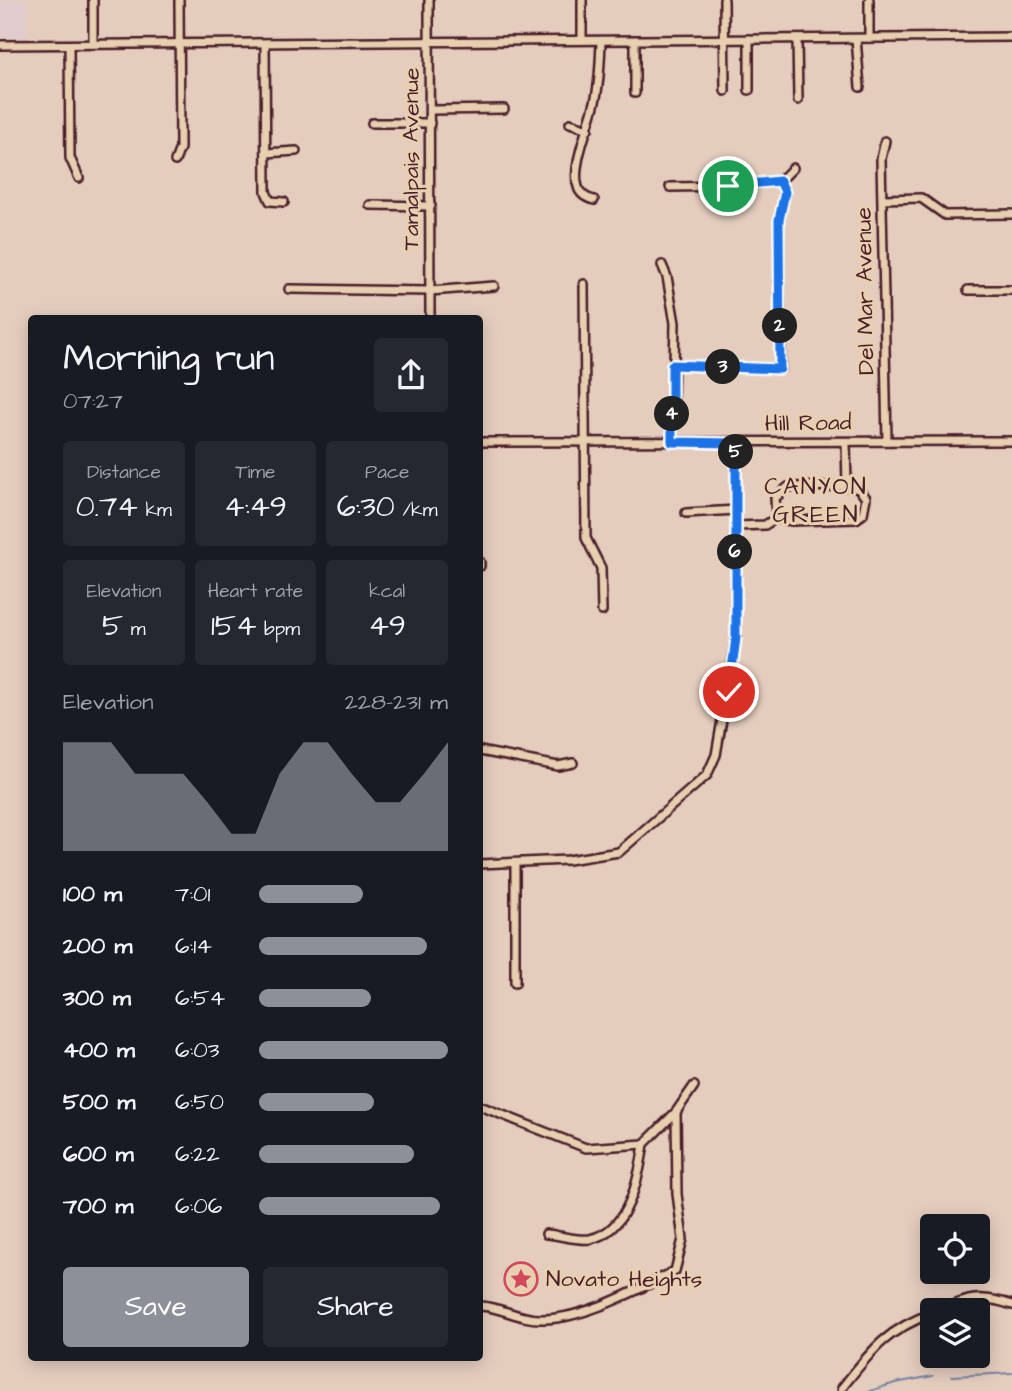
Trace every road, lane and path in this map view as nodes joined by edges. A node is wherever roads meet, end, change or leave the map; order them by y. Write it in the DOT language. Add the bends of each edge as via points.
graph roads {
  1 [pos="93,0"];
  2 [pos="179,0"];
  3 [pos="429,0"];
  4 [pos="582,0"];
  5 [pos="724,0"];
  6 [pos="869,0"];
  7 [pos="1012,37"];
  8 [pos="869,38"];
  9 [pos="724,39"];
  10 [pos="749,39"];
  11 [pos="797,39"];
  12 [pos="856,39"];
  13 [pos="582,40"];
  14 [pos="635,41"];
  15 [pos="431,42"];
  16 [pos="601,42"];
  17 [pos="93,44"];
  18 [pos="265,44"];
  19 [pos="0,45"];
  20 [pos="179,45"];
  21 [pos="69,46"];
  22 [pos="860,87"];
  23 [pos="749,90"];
  24 [pos="725,91"];
  25 [pos="635,93"];
  26 [pos="798,100"];
  27 [pos="504,109"];
  28 [pos="430,110"];
  29 [pos="372,123"];
  30 [pos="430,123"];
  31 [pos="570,123"];
  32 [pos="588,129"];
  33 [pos="885,141"];
  34 [pos="296,151"];
  35 [pos="266,153"];
  36 [pos="175,161"];
  37 [pos="793,168"];
  38 [pos="79,178"];
  39 [pos="780,181"];
  40 [pos="670,187"];
  41 [pos="883,199"];
  42 [pos="594,200"];
  43 [pos="284,202"];
  44 [pos="370,205"];
  45 [pos="431,206"];
  46 [pos="1012,214"];
  47 [pos="662,265"];
  48 [pos="584,284"];
  49 [pos="494,286"];
  50 [pos="289,289"];
  51 [pos="968,290"];
  52 [pos="1012,290"];
  53 [pos="430,291"];
  54 [pos="430,315"];
  55 [pos="672,365"];
  56 [pos="887,441"];
  57 [pos="1012,441"];
  58 [pos="483,442"];
  59 [pos="586,442"];
  60 [pos="672,442"];
  61 [pos="846,442"];
  62 [pos="736,443"];
  63 [pos="847,486"];
  64 [pos="736,510"];
  65 [pos="686,513"];
  66 [pos="776,518"];
  67 [pos="736,526"];
  68 [pos="602,611"];
  69 [pos="483,752"];
  70 [pos="573,763"];
  71 [pos="483,864"];
  72 [pos="515,865"];
  73 [pos="515,983"];
  74 [pos="694,1086"];
  75 [pos="483,1107"];
  76 [pos="676,1112"];
  77 [pos="644,1144"];
  78 [pos="546,1234"];
  79 [pos="990,1298"];
  80 [pos="1012,1305"];
  81 [pos="483,1306"];
  82 [pos="920,1319"];
  83 [pos="842,1388"];
  1 -- 17 [label="street"];
  2 -- 20 [label="street"];
  3 -- 15 [label="street, Tamalpais Avenue"];
  4 -- 13 [label="street"];
  5 -- 9 [label="street"];
  6 -- 8 [label="street"];
  7 -- 8 [label="street"];
  8 -- 12 [label="street"];
  9 -- 10 [label="street"];
  9 -- 14 [label="street"];
  9 -- 24 [label="street"];
  10 -- 11 [label="street"];
  10 -- 23 [label="street"];
  11 -- 12 [label="street"];
  11 -- 26 [label="street"];
  12 -- 22 [label="street"];
  13 -- 15 [label="street"];
  13 -- 16 [label="street"];
  14 -- 16 [label="street"];
  14 -- 25 [label="street"];
  15 -- 18 [label="street"];
  15 -- 28 [label="street, Tamalpais Avenue"];
  16 -- 32 [label="street" via="600,76"];
  17 -- 20 [label="street"];
  17 -- 21 [label="street"];
  18 -- 20 [label="street"];
  18 -- 35 [label="street"];
  19 -- 21 [label="street"];
  20 -- 36 [label="street" via="180,148"];
  21 -- 38 [label="street" via="70,158"];
  27 -- 28 [label="street"];
  28 -- 30 [label="street, Tamalpais Avenue"];
  29 -- 30 [label="street"];
  30 -- 45 [label="street, Tamalpais Avenue"];
  31 -- 32 [label="street"];
  32 -- 42 [label="street" via="576,172 578,188 585,198"];
  33 -- 41 [label="street, Del Mar Avenue"];
  34 -- 35 [label="street"];
  35 -- 43 [label="street" via="266,192 270,201"];
  37 -- 39 [label="street"];
  39 -- 40 [label="street"];
  39 -- 55 [label="street" via="785,192 779,220 780,369"];
  41 -- 46 [label="street" via="921,198 945,215"];
  41 -- 56 [label="street, Del Mar Avenue"];
  44 -- 45 [label="street"];
  45 -- 53 [label="street, Tamalpais Avenue"];
  47 -- 55 [label="street" via="675,323"];
  48 -- 59 [label="street"];
  49 -- 53 [label="street"];
  50 -- 53 [label="street"];
  51 -- 52 [label="street"];
  53 -- 54 [label="street, Tamalpais Avenue"];
  55 -- 60 [label="street"];
  56 -- 57 [label="street, Hill Road"];
  56 -- 61 [label="street, Hill Road"];
  58 -- 59 [label="street, Hill Road"];
  59 -- 60 [label="street, Hill Road"];
  59 -- 68 [label="street" via="586,538 601,568"];
  60 -- 62 [label="street, Hill Road"];
  61 -- 62 [label="street, Hill Road"];
  61 -- 63 [label="street"];
  62 -- 64 [label="street"];
  63 -- 66 [label="street" via="788,487 775,498"];
  63 -- 66 [label="street" via="859,489 866,498 863,514 856,520"];
  64 -- 65 [label="street"];
  64 -- 67 [label="street"];
  66 -- 67 [label="street" via="765,524"];
  67 -- 72 [label="street" via="736,638 716,755 707,775 619,852"];
  69 -- 70 [label="street" via="558,766"];
  71 -- 72 [label="street"];
  72 -- 73 [label="street"];
  74 -- 76 [label="street"];
  75 -- 77 [label="street" via="586,1148"];
  76 -- 77 [label="street"];
  76 -- 81 [label="street" via="682,1239 675,1271 600,1307 545,1320"];
  77 -- 78 [label="street" via="617,1225 607,1234 587,1240"];
  79 -- 80 [label="street"];
  82 -- 83 [label="street" via="874,1347"];
}
